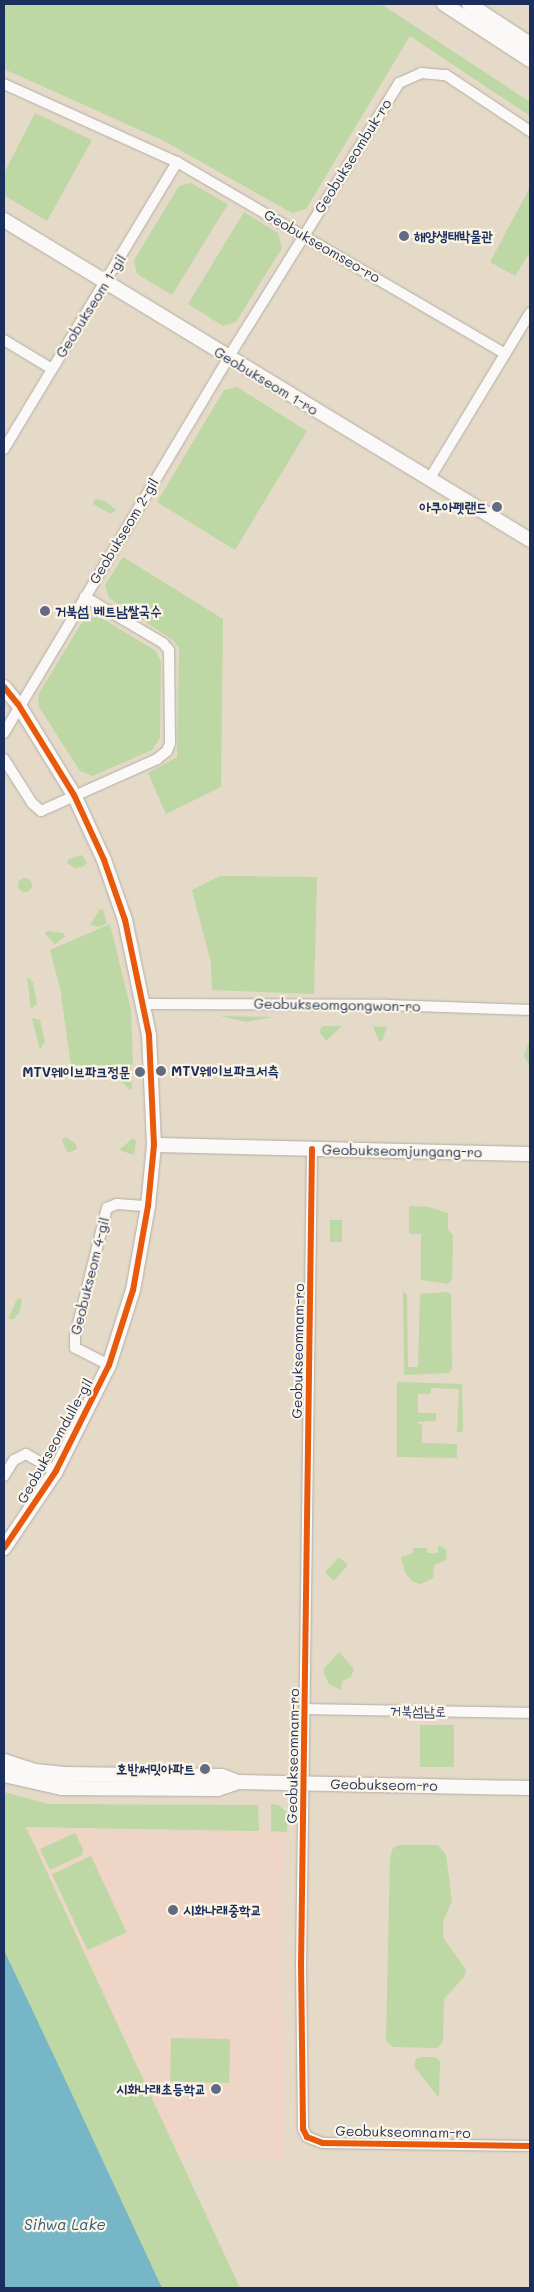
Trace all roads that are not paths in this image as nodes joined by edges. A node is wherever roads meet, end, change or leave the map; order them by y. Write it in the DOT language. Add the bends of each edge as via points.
graph roads {
  1 [pos="444,4"];
  2 [pos="469,4"];
  3 [pos="530,44"];
  4 [pos="530,60"];
  5 [pos="4,84"];
  6 [pos="530,131"];
  7 [pos="177,162"];
  8 [pos="4,220"];
  9 [pos="305,234"];
  10 [pos="106,282"];
  11 [pos="530,313"];
  12 [pos="4,340"];
  13 [pos="505,354"];
  14 [pos="228,358"];
  15 [pos="52,369"];
  16 [pos="4,449"];
  17 [pos="430,478"];
  18 [pos="530,540"];
  19 [pos="85,597"];
  20 [pos="4,687"];
  21 [pos="18,704"];
  22 [pos="4,733"];
  23 [pos="4,759"];
  24 [pos="74,795"];
  25 [pos="145,1004"];
  26 [pos="530,1010"];
  27 [pos="154,1145"];
  28 [pos="312,1149"];
  29 [pos="530,1154"];
  30 [pos="148,1206"];
  31 [pos="109,1365"];
  32 [pos="56,1471"];
  33 [pos="4,1476"];
  34 [pos="4,1548"];
  35 [pos="306,1709"];
  36 [pos="530,1713"];
  37 [pos="4,1761"];
  38 [pos="4,1775"];
  39 [pos="238,1782"];
  40 [pos="304,1783"];
  41 [pos="530,1788"];
  42 [pos="530,2146"];
  1 -- 4 [label="street"];
  2 -- 3 [label="street"];
  5 -- 7 [label="street, Geobukseomseo-ro"];
  6 -- 9 [label="street, Geobukseombuk-ro" via="446,76 430,73 409,77 392,91"];
  7 -- 9 [label="street, Geobukseomseo-ro"];
  7 -- 10 [label="street, Geobukseom 1-gil"];
  8 -- 10 [label="street, Geobukseom 1-ro"];
  9 -- 13 [label="street, Geobukseomseo-ro"];
  9 -- 14 [label="street, Geobukseombuk-ro"];
  10 -- 14 [label="street, Geobukseom 1-ro"];
  10 -- 15 [label="street, Geobukseom 1-gil"];
  11 -- 13 [label="street"];
  12 -- 15 [label="street"];
  13 -- 17 [label="street"];
  14 -- 17 [label="street, Geobukseom 1-ro"];
  14 -- 19 [label="street, Geobukseom 2-gil"];
  15 -- 16 [label="street, Geobukseom 1-gil"];
  17 -- 18 [label="street, Geobukseom 1-ro"];
  19 -- 21 [label="street, Geobukseom 2-gil"];
  19 -- 24 [label="street" via="164,643 169,650 170,743 157,759"];
  20 -- 21 [label="street, Geobukseomdulle-gil"];
  21 -- 22 [label="street, Geobukseom 2-gil"];
  21 -- 24 [label="street, Geobukseomdulle-gil"];
  23 -- 24 [label="street" via="36,808 46,810"];
  24 -- 25 [label="street, Geobukseomdulle-gil" via="104,860 125,920"];
  25 -- 26 [label="street, Geobukseomgongwon-ro" via="387,1005"];
  25 -- 27 [label="street, Geobukseomdulle-gil" via="150,1035"];
  27 -- 28 [label="street, Geobukseomjungang-ro"];
  27 -- 30 [label="street, Geobukseomdulle-gil"];
  28 -- 29 [label="street, Geobukseomjungang-ro"];
  28 -- 35 [label="street, Geobukseomnam-ro"];
  30 -- 31 [label="street, Geobukseomdulle-gil" via="132,1290"];
  30 -- 31 [label="street, Geobukseom 4-gil" via="117,1204 107,1208 74,1336 75,1348"];
  31 -- 32 [label="street, Geobukseomdulle-gil"];
  32 -- 33 [label="street" via="26,1454 14,1460"];
  32 -- 34 [label="street, Geobukseomdulle-gil"];
  35 -- 36 [label="street, 거북섬남로"];
  35 -- 40 [label="street, Geobukseomnam-ro"];
  37 -- 39 [label="street" via="35,1771 62,1774 222,1776"];
  38 -- 39 [label="street" via="44,1786 70,1788 218,1789"];
  39 -- 40 [label="street, Geobukseom-ro"];
  40 -- 41 [label="street, Geobukseom-ro"];
  40 -- 42 [label="street, Geobukseomnam-ro" via="302,2067 303,2129 307,2137 323,2143 392,2146"];
}
